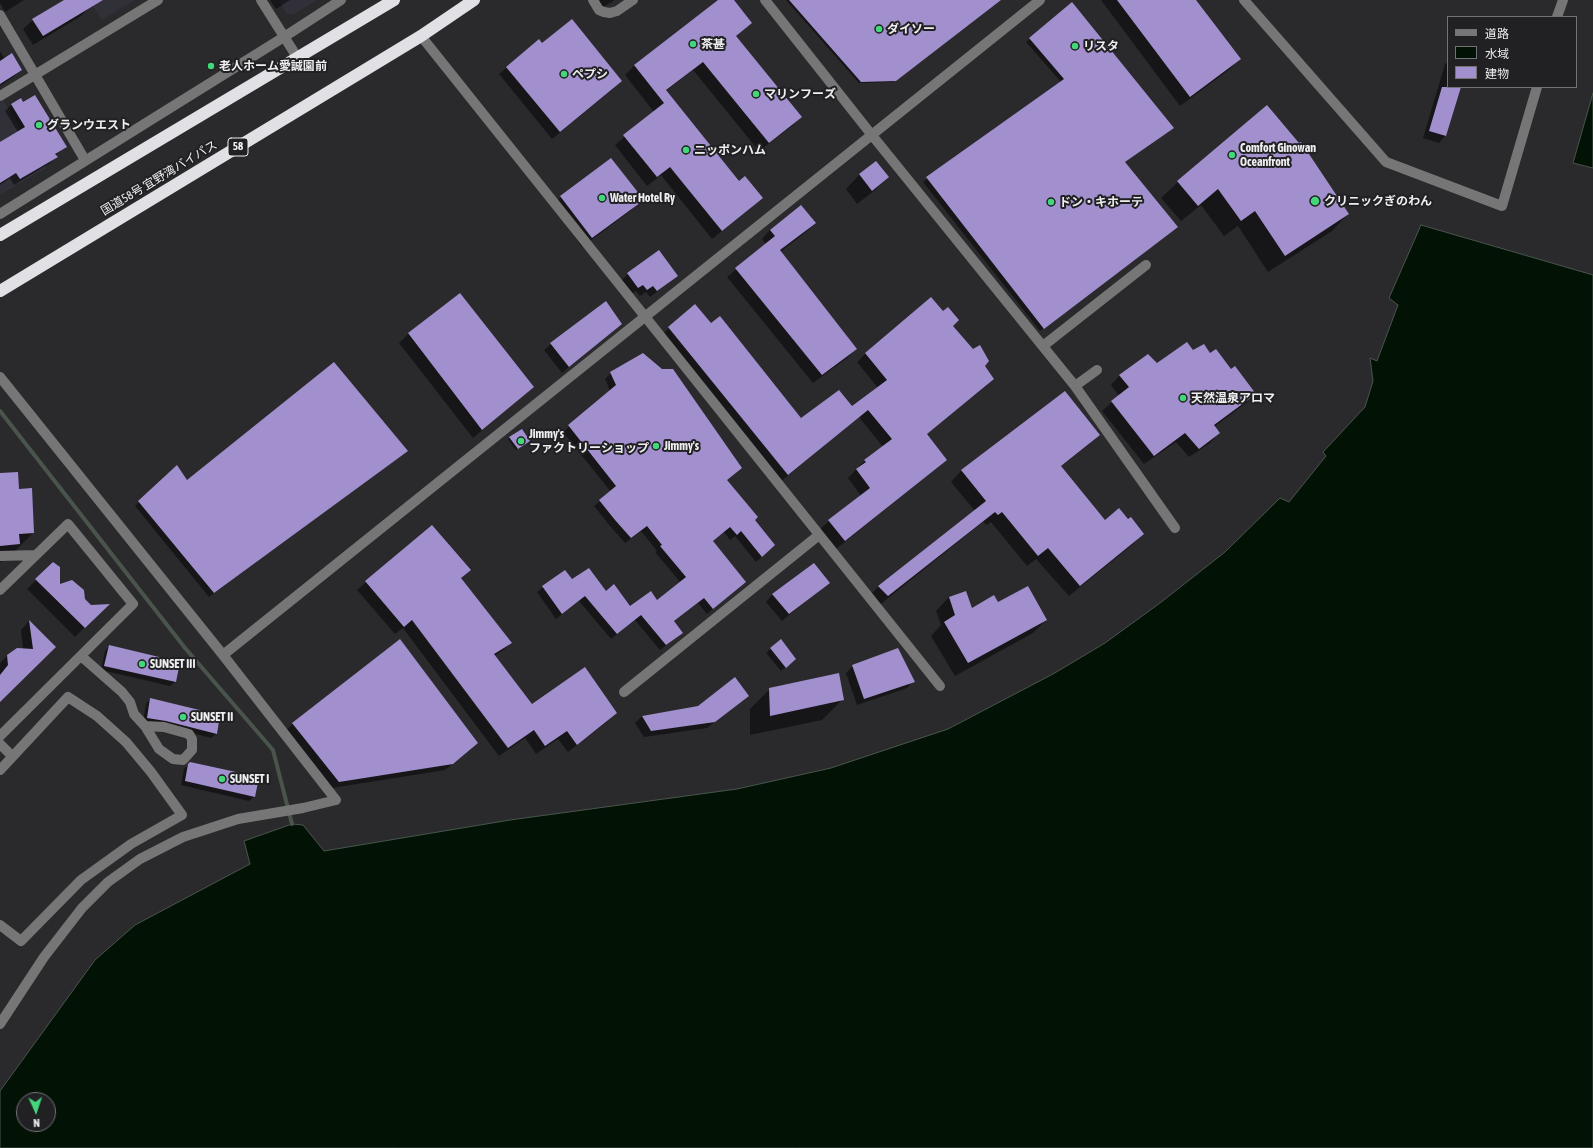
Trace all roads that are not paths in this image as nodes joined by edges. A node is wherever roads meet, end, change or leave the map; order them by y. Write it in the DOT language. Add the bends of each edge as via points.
graph roads {
  1 [pos="158,0"];
  2 [pos="261,0"];
  3 [pos="341,0"];
  4 [pos="394,0"];
  5 [pos="474,0"];
  6 [pos="593,0"];
  7 [pos="633,0"];
  8 [pos="765,0"];
  9 [pos="1040,0"];
  10 [pos="1244,0"];
  11 [pos="1562,0"];
  12 [pos="0,15"];
  13 [pos="1558,16"];
  14 [pos="421,36"];
  15 [pos="284,37"];
  16 [pos="297,57"];
  17 [pos="35,76"];
  18 [pos="1537,88"];
  19 [pos="0,96"];
  20 [pos="871,134"];
  21 [pos="86,160"];
  22 [pos="0,214"];
  23 [pos="0,235"];
  24 [pos="1146,265"];
  25 [pos="0,291"];
  26 [pos="644,316"];
  27 [pos="1043,346"];
  28 [pos="1097,370"];
  29 [pos="0,377"];
  30 [pos="1075,386"];
  31 [pos="1175,528"];
  32 [pos="819,535"];
  33 [pos="0,556"];
  34 [pos="36,556"];
  35 [pos="0,590"];
  36 [pos="223,655"];
  37 [pos="81,656"];
  38 [pos="940,686"];
  39 [pos="624,692"];
  40 [pos="145,726"];
  41 [pos="0,736"];
  42 [pos="0,744"];
  43 [pos="12,756"];
  44 [pos="0,770"];
  45 [pos="0,925"];
  46 [pos="0,1024"];
  1 -- 17 [label="street"];
  2 -- 15 [label="street"];
  3 -- 15 [label="street"];
  4 -- 16 [label="highway"];
  5 -- 14 [label="highway, 国道58号 宜野湾バイパス / 58"];
  6 -- 7 [label="street" via="599,10 610,13"];
  8 -- 20 [label="street"];
  9 -- 20 [label="street"];
  10 -- 18 [label="street" via="1386,162 1502,206"];
  11 -- 13 [label="street"];
  12 -- 17 [label="street"];
  14 -- 25 [label="highway, 国道58号 宜野湾バイパス / 58"];
  14 -- 26 [label="street"];
  15 -- 16 [label="street"];
  15 -- 21 [label="street"];
  16 -- 23 [label="highway"];
  17 -- 19 [label="street"];
  17 -- 21 [label="street"];
  20 -- 26 [label="street"];
  20 -- 27 [label="street"];
  21 -- 22 [label="street"];
  24 -- 27 [label="street"];
  26 -- 32 [label="street"];
  26 -- 36 [label="street"];
  27 -- 30 [label="street"];
  28 -- 30 [label="street"];
  29 -- 36 [label="street"];
  30 -- 31 [label="street"];
  32 -- 38 [label="street"];
  32 -- 39 [label="street"];
  33 -- 34 [label="street"];
  34 -- 35 [label="street"];
  34 -- 37 [label="street" via="68,524 133,604"];
  36 -- 46 [label="street" via="336,800 238,819 183,837 140,859 108,882 82,908 44,957"];
  37 -- 40 [label="street" via="122,692 130,702 134,714"];
  37 -- 41 [label="street"];
  40 -- 40 [label="street" via="164,727 189,734 192,739 192,750 183,760 173,759 160,748"];
  42 -- 43 [label="street"];
  43 -- 44 [label="street"];
  43 -- 45 [label="street" via="68,697 97,716 126,742 182,815 131,844 81,880 21,941"];
}
